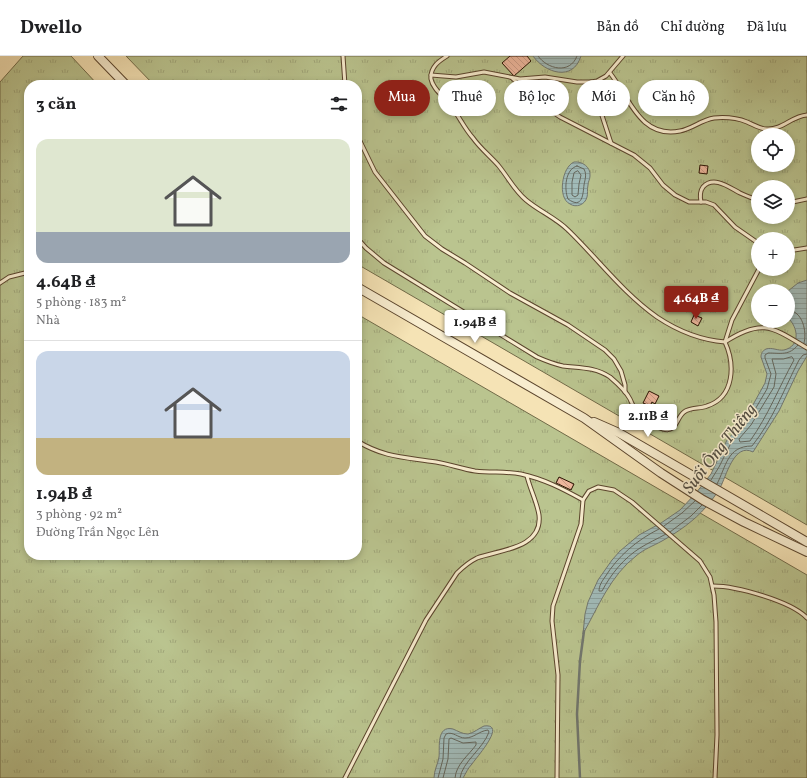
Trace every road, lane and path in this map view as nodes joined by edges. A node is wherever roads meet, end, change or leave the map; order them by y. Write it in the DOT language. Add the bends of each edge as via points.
graph roads {
  1 [pos="98,56"];
  2 [pos="343,56"];
  3 [pos="448,56"];
  4 [pos="623,56"];
  5 [pos="610,73"];
  6 [pos="431,75"];
  7 [pos="512,78"];
  8 [pos="121,80"];
  9 [pos="345,80"];
  10 [pos="598,80"];
  11 [pos="577,82"];
  12 [pos="602,116"];
  13 [pos="807,116"];
  14 [pos="611,143"];
  15 [pos="362,147"];
  16 [pos="751,197"];
  17 [pos="807,199"];
  18 [pos="701,202"];
  19 [pos="795,202"];
  20 [pos="751,238"];
  21 [pos="362,244"];
  22 [pos="807,248"];
  23 [pos="795,250"];
  24 [pos="24,273"];
  25 [pos="757,276"];
  26 [pos="0,284"];
  27 [pos="362,290"];
  28 [pos="725,342"];
  29 [pos="807,348"];
  30 [pos="625,392"];
  31 [pos="584,418"];
  32 [pos="362,444"];
  33 [pos="527,476"];
  34 [pos="584,500"];
  35 [pos="807,542"];
  36 [pos="807,552"];
  37 [pos="713,586"];
  38 [pos="807,618"];
  39 [pos="345,778"];
  40 [pos="557,778"];
  41 [pos="715,778"];
  1 -- 8 [label="street"];
  2 -- 9 [label="lane"];
  3 -- 6 [label="lane" via="438,62"];
  4 -- 5 [label="lane"];
  5 -- 10 [label="lane"];
  5 -- 13 [label="lane" via="637,116 661,131 680,131 703,121 718,118 736,119 762,129 772,129 781,127 795,118"];
  6 -- 7 [label="lane" via="456,77 484,72"];
  6 -- 28 [label="lane" via="433,84 450,104 467,131 498,165 512,186 526,200 567,229 629,294 657,317 690,335"];
  7 -- 11 [label="lane" via="545,78"];
  7 -- 14 [label="lane" via="538,102 560,117"];
  12 -- 14 [label="lane"];
  14 -- 18 [label="lane" via="642,161 675,195 689,202"];
  15 -- 30 [label="lane" via="382,182 426,236 510,293 568,325 605,350 622,371"];
  16 -- 18 [label="lane" via="714,182 703,187 700,193"];
  17 -- 19 [label="lane"];
  18 -- 20 [label="lane" via="714,205"];
  21 -- 30 [label="lane" via="384,263 538,357 556,364 595,370 614,380"];
  22 -- 23 [label="lane"];
  24 -- 26 [label="lane" via="9,277"];
  25 -- 28 [label="lane" via="732,320"];
  27 -- 31 [label="street"];
  28 -- 29 [label="lane" via="749,329 762,327 778,331"];
  28 -- 30 [label="lane" via="731,364 726,391 714,403 684,412 676,426 669,430 661,429 643,418"];
  31 -- 35 [label="street" via="619,433"];
  31 -- 36 [label="street" via="693,494"];
  32 -- 33 [label="lane" via="397,457 474,471 510,472"];
  33 -- 34 [label="lane" via="549,482"];
  33 -- 39 [label="lane" via="539,515 534,533 522,544 475,559 457,573 426,620"];
  34 -- 37 [label="lane" via="587,493 598,487 608,488 627,498 704,566"];
  34 -- 40 [label="lane" via="582,519 554,599 552,613 558,676"];
  37 -- 38 [label="lane" via="733,587 760,595 799,611"];
  37 -- 41 [label="lane" via="716,622"];
}
